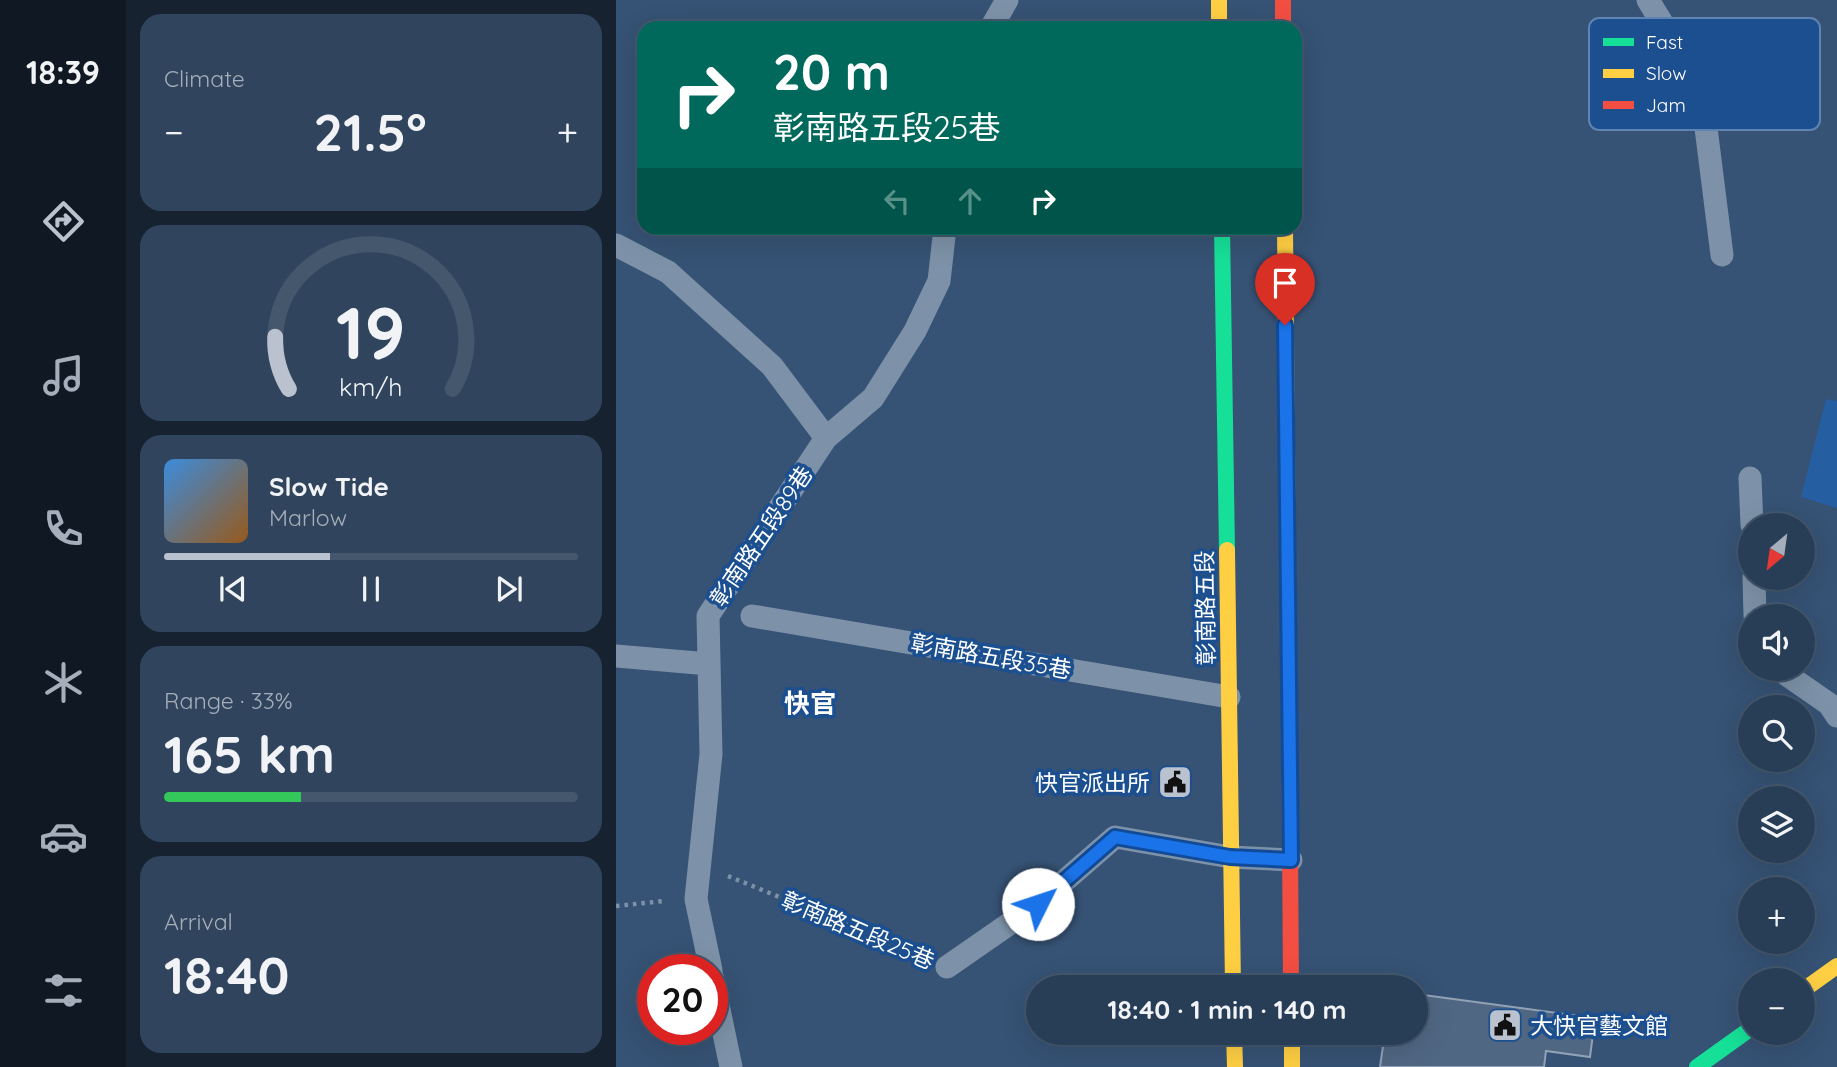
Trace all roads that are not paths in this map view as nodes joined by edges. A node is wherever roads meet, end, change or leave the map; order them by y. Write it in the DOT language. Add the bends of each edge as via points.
graph roads {
  1 [pos="1007,0"];
  2 [pos="1219,0"];
  3 [pos="1283,0"];
  4 [pos="1648,0"];
  5 [pos="1659,18"];
  6 [pos="995,21"];
  7 [pos="1219,21"];
  8 [pos="1283,21"];
  9 [pos="1705,130"];
  10 [pos="944,235"];
  11 [pos="1222,235"];
  12 [pos="1284,235"];
  13 [pos="616,245"];
  14 [pos="1722,255"];
  15 [pos="827,438"];
  16 [pos="1750,478"];
  17 [pos="1751,513"];
  18 [pos="752,616"];
  19 [pos="616,656"];
  20 [pos="709,664"];
  21 [pos="1796,681"];
  22 [pos="1229,697"];
  23 [pos="1837,716"];
  24 [pos="1230,857"];
  25 [pos="1291,860"];
  26 [pos="708,954"];
  27 [pos="1837,966"];
  28 [pos="947,967"];
  29 [pos="1233,975"];
  30 [pos="1292,975"];
  31 [pos="1815,982"];
  32 [pos="1738,1038"];
  33 [pos="726,1045"];
  34 [pos="1234,1045"];
  35 [pos="1292,1045"];
  36 [pos="731,1067"];
  37 [pos="1235,1067"];
  38 [pos="1292,1067"];
  39 [pos="1697,1067"];
  1 -- 6 [label="lane"];
  2 -- 7 [label="main road"];
  3 -- 8 [label="main road"];
  4 -- 5 [label="lane"];
  9 -- 14 [label="lane"];
  10 -- 15 [label="lane, 彰南路五段89巷" via="939,281 915,331 873,398"];
  11 -- 22 [label="main road, 彰南路五段"];
  12 -- 25 [label="main road"];
  13 -- 15 [label="lane" via="668,272 772,366"];
  15 -- 20 [label="lane, 彰南路五段89巷" via="708,616"];
  16 -- 17 [label="lane"];
  18 -- 22 [label="lane, 彰南路五段35巷"];
  19 -- 20 [label="lane"];
  20 -- 26 [label="lane, 彰南路五段89巷" via="711,754 696,899"];
  21 -- 23 [label="lane" via="1829,704"];
  22 -- 24 [label="main road, 彰南路五段"];
  24 -- 25 [label="lane"];
  24 -- 28 [label="lane, 彰南路五段25巷" via="1115,837 1038,904"];
  24 -- 29 [label="main road, 彰南路五段"];
  25 -- 30 [label="main road"];
  27 -- 31 [label="main road"];
  32 -- 39 [label="main road"];
  33 -- 36 [label="lane"];
  34 -- 37 [label="main road"];
  35 -- 38 [label="main road"];
}
